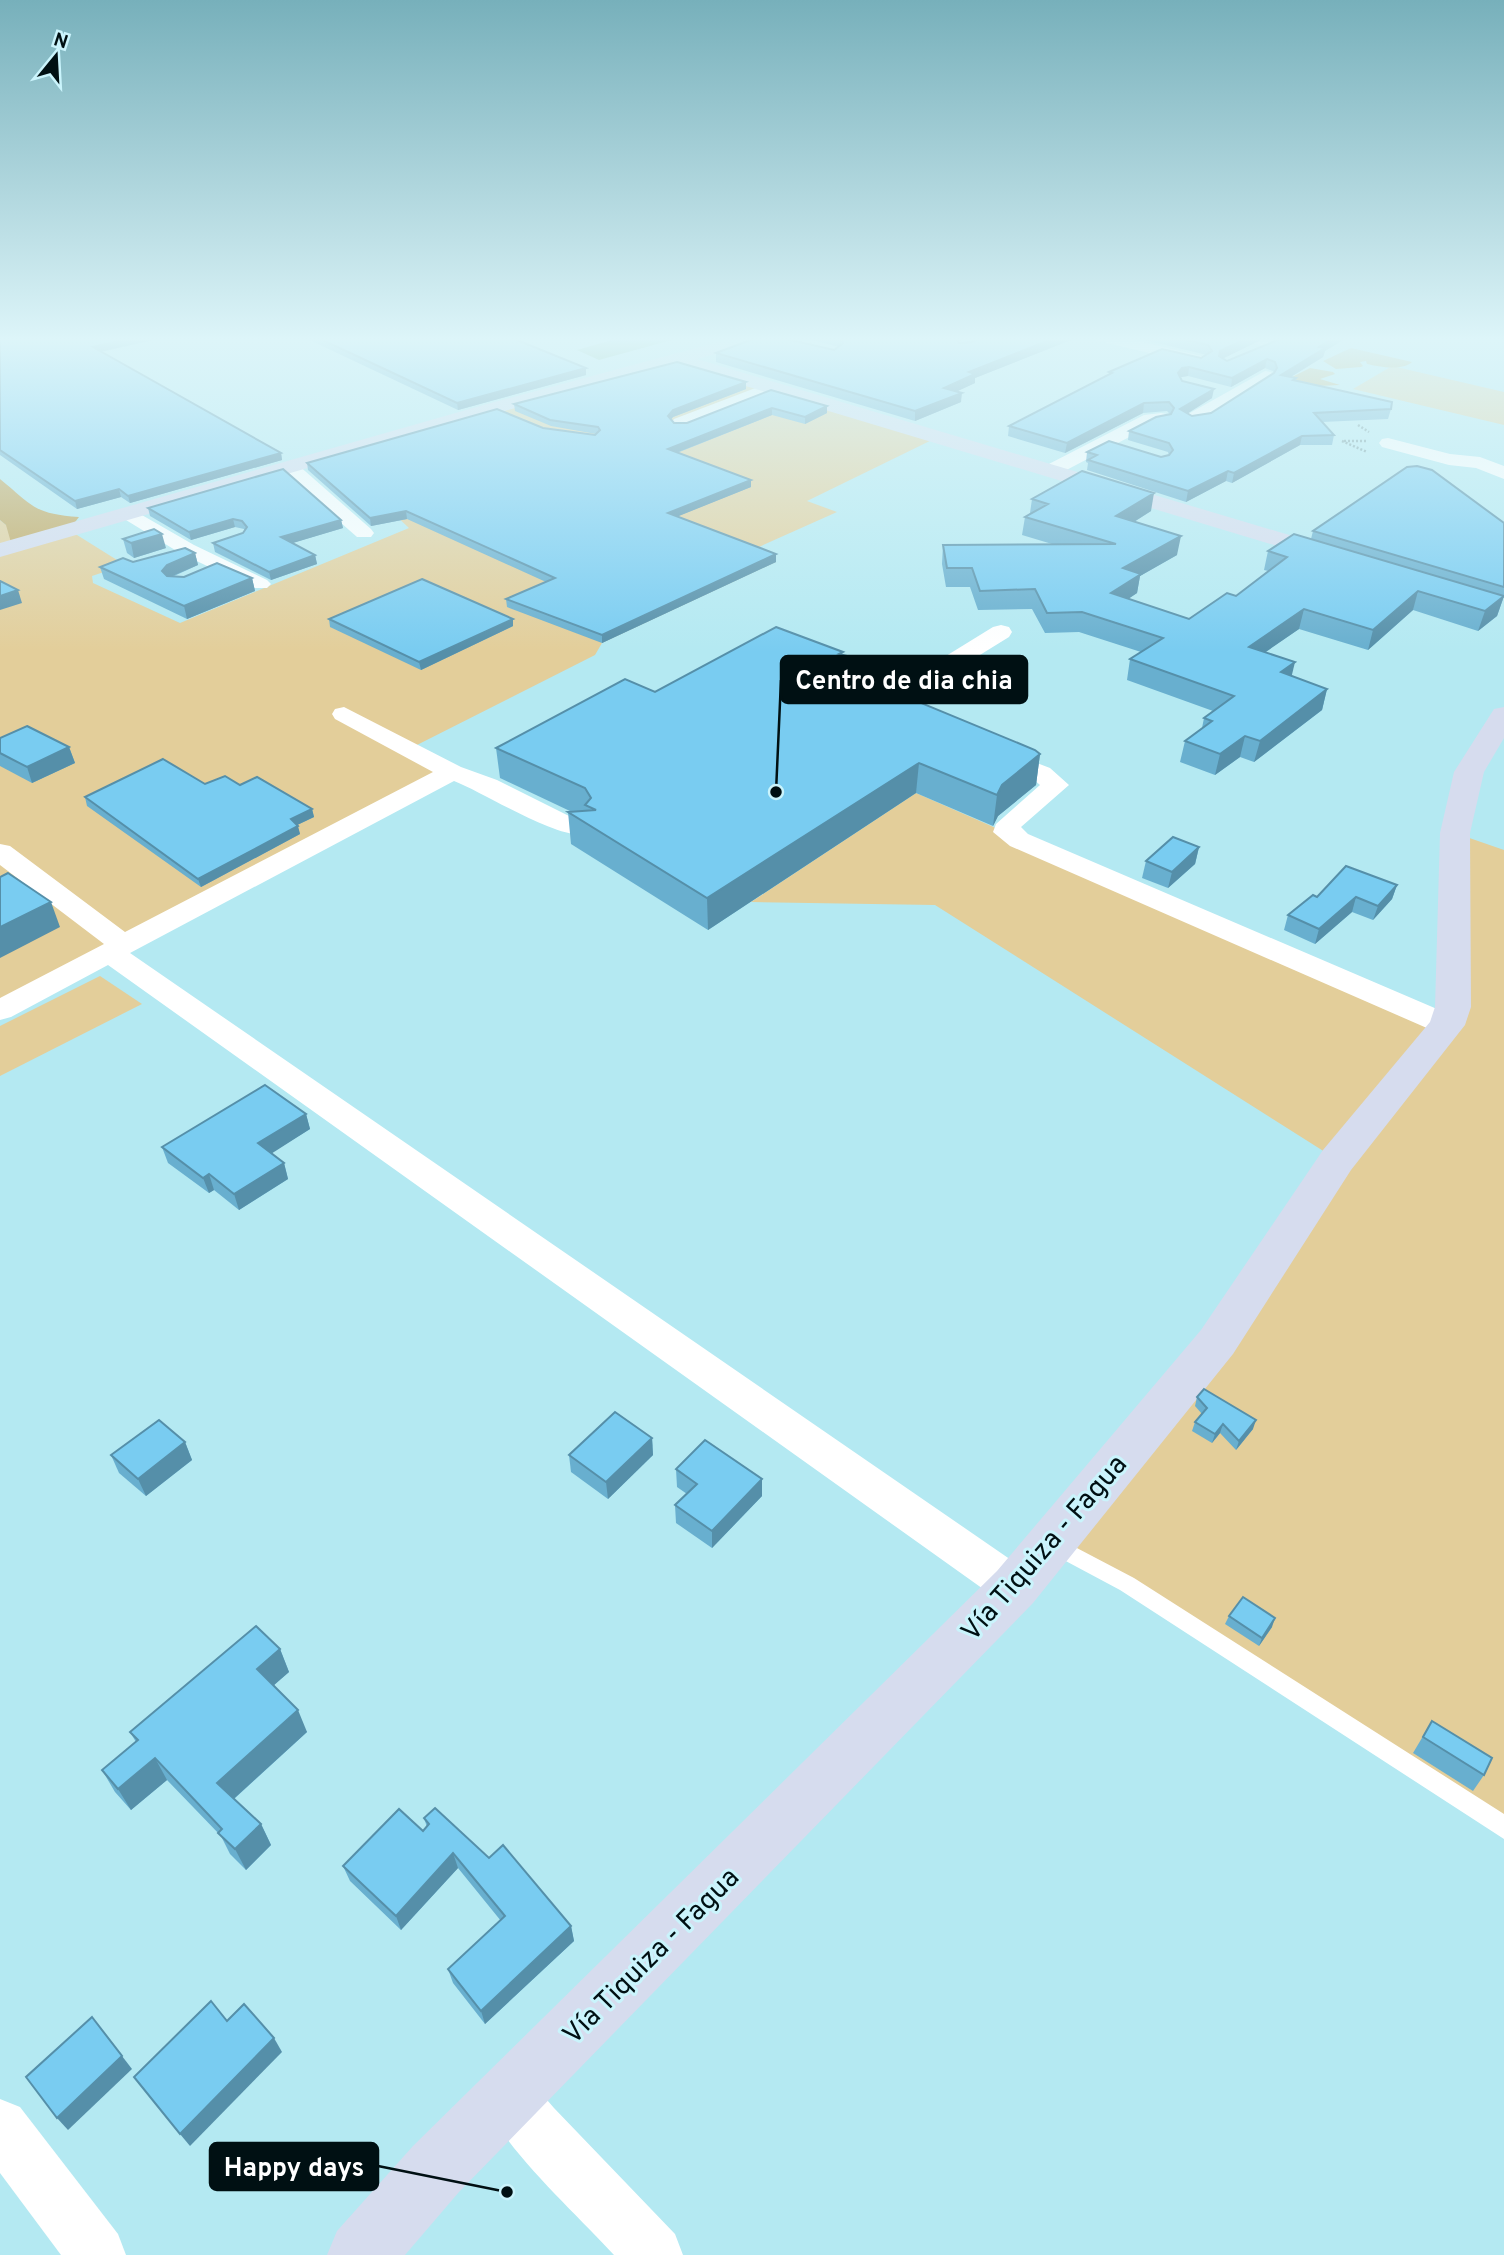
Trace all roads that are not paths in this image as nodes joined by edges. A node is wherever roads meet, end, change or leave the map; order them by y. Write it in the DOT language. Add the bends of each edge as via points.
graph roads {
  1 [pos="394,441"];
  2 [pos="951,441"];
  3 [pos="1106,442"];
  4 [pos="1388,443"];
  5 [pos="1128,449"];
  6 [pos="290,468"];
  7 [pos="1050,471"];
  8 [pos="1501,472"];
  9 [pos="128,513"];
  10 [pos="364,533"];
  11 [pos="212,542"];
  12 [pos="187,549"];
  13 [pos="0,550"];
  14 [pos="161,558"];
  15 [pos="1353,561"];
  16 [pos="219,566"];
  17 [pos="199,574"];
  18 [pos="260,584"];
  19 [pos="1001,632"];
  20 [pos="344,714"];
  21 [pos="1504,715"];
  22 [pos="935,729"];
  23 [pos="971,744"];
  24 [pos="452,772"];
  25 [pos="578,828"];
  26 [pos="0,852"];
  27 [pos="117,949"];
  28 [pos="0,1010"];
  29 [pos="1447,1025"];
  30 [pos="1052,1544"];
  31 [pos="1015,1587"];
  32 [pos="1504,1827"];
  33 [pos="509,2097"];
  34 [pos="0,2127"];
  35 [pos="97,2255"];
  36 [pos="361,2255"];
  37 [pos="654,2255"];
  1 -- 6 [label="street"];
  2 -- 7 [label="street"];
  3 -- 5 [label="street"];
  3 -- 7 [label="street"];
  4 -- 8 [label="street" via="1470,468"];
  6 -- 9 [label="street"];
  6 -- 10 [label="street"];
  7 -- 15 [label="street"];
  9 -- 12 [label="street"];
  9 -- 13 [label="street"];
  11 -- 12 [label="street"];
  12 -- 14 [label="street"];
  12 -- 16 [label="street"];
  16 -- 17 [label="street"];
  16 -- 18 [label="street"];
  19 -- 22 [label="street" via="894,698 902,713"];
  20 -- 24 [label="street"];
  21 -- 29 [label="street, Vía Tiquiza - Fagua" via="1469,772 1455,833 1453,1007"];
  23 -- 29 [label="street" via="1041,773 1056,785 1009,824 1006,832 1019,840"];
  24 -- 25 [label="street"];
  24 -- 27 [label="street"];
  26 -- 27 [label="street"];
  27 -- 28 [label="street"];
  27 -- 31 [label="street"];
  29 -- 30 [label="street, Vía Tiquiza - Fagua" via="1337,1160 1217,1342"];
  30 -- 31 [label="street, Vía Tiquiza - Fagua"];
  30 -- 32 [label="lane" via="1128,1584"];
  31 -- 33 [label="street, Vía Tiquiza - Fagua"];
  33 -- 36 [label="street, Vía Tiquiza - Fagua" via="436,2169"];
  33 -- 37 [label="street"];
  34 -- 35 [label="street"];
}
